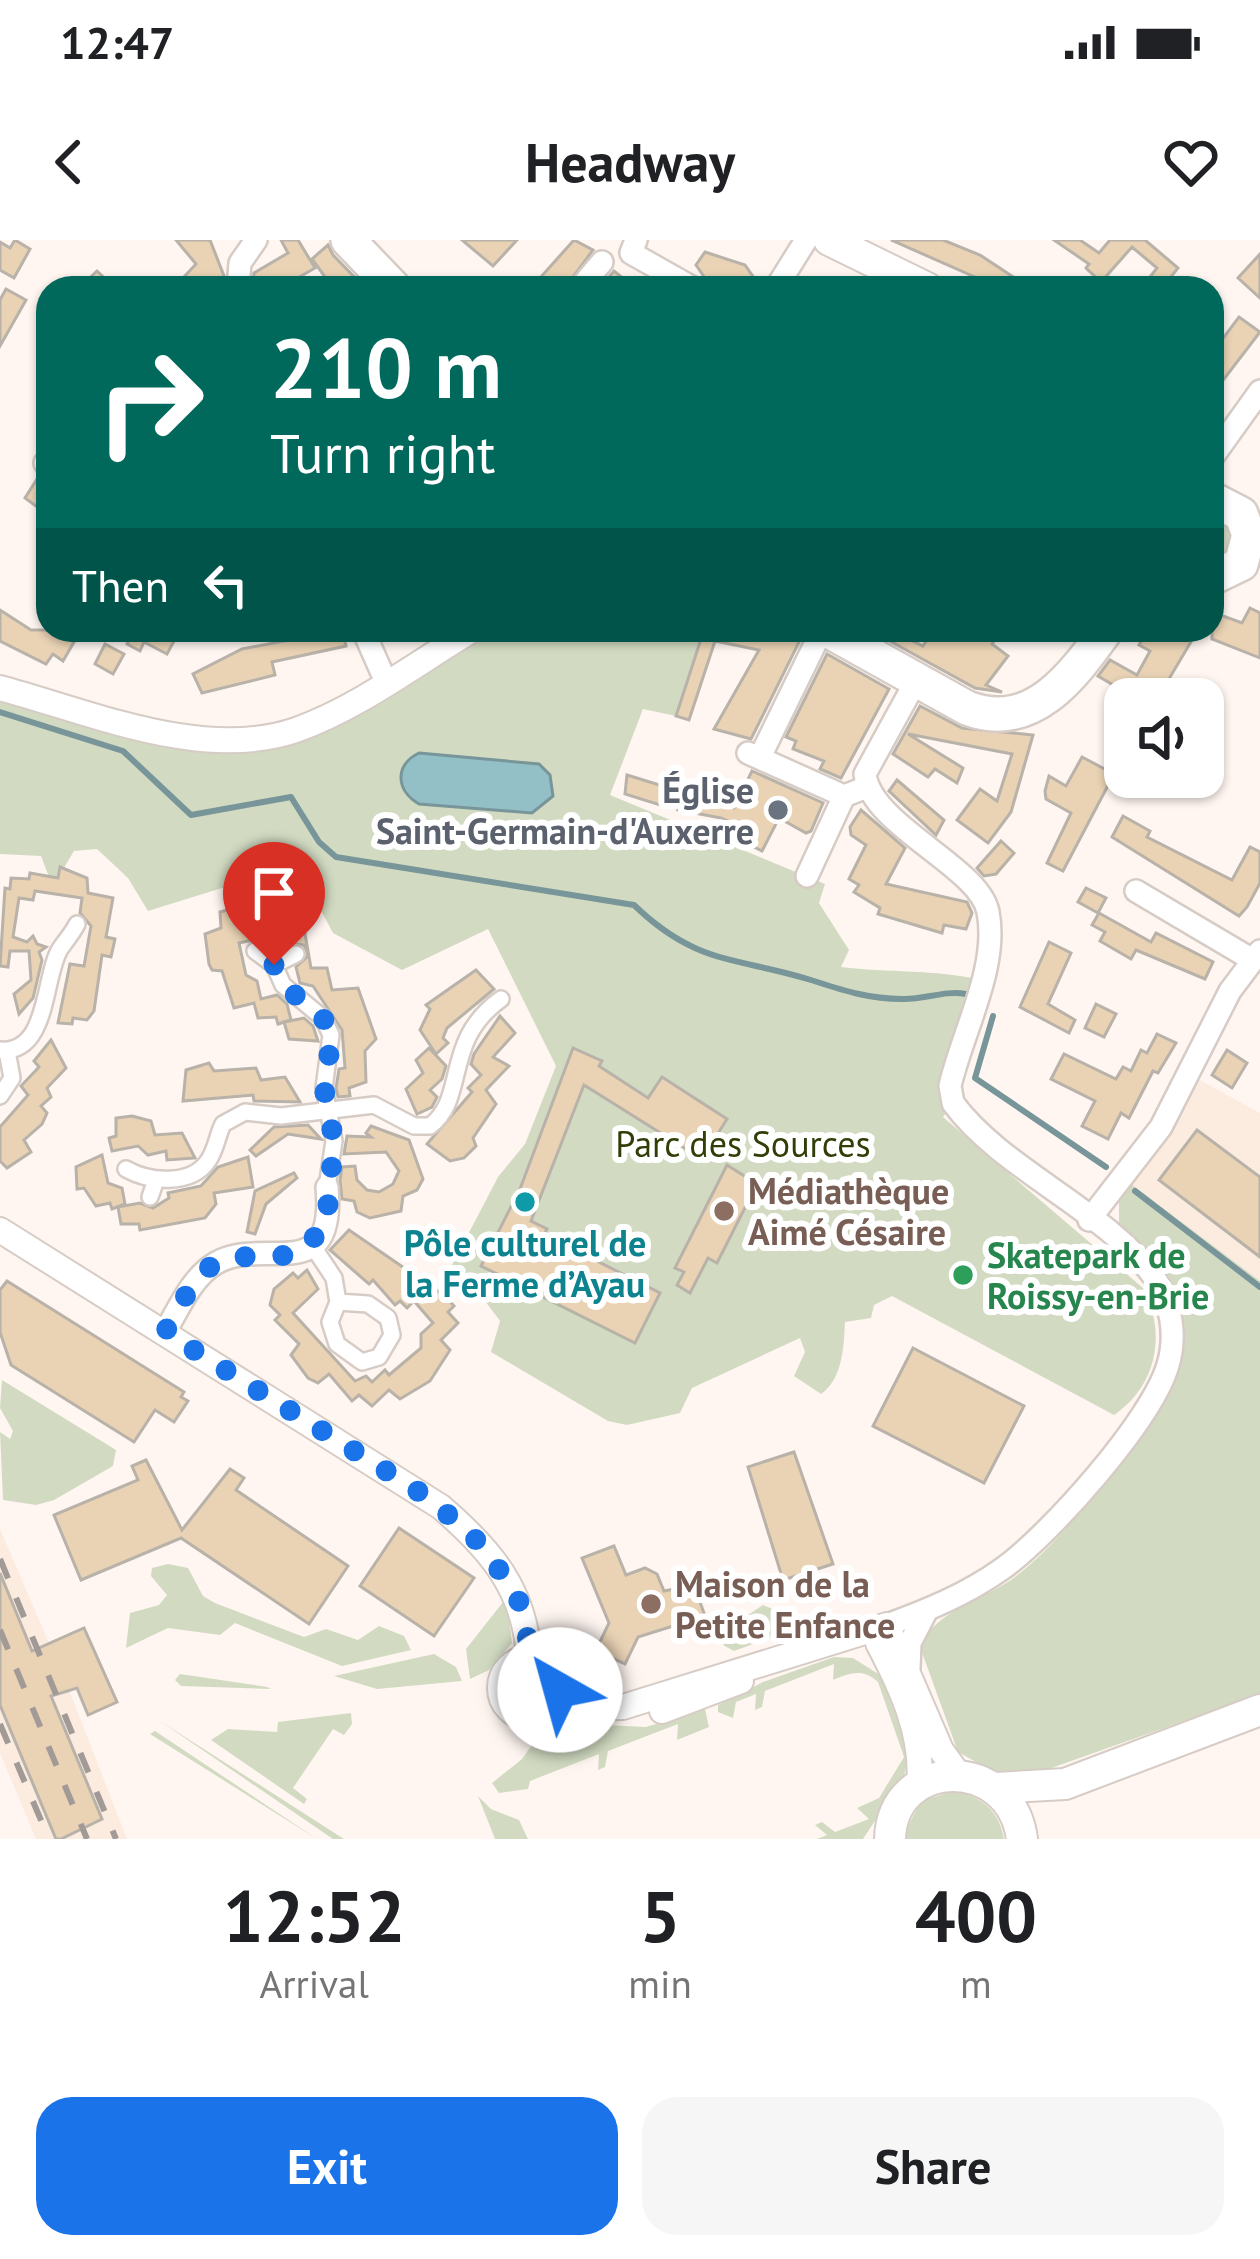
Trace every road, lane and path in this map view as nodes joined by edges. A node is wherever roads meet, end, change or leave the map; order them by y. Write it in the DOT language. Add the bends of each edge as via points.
graph roads {
  1 [pos="256,240"];
  2 [pos="348,240"];
  3 [pos="636,240"];
  4 [pos="806,240"];
  5 [pos="829,240"];
  6 [pos="602,262"];
  7 [pos="238,276"];
  8 [pos="382,276"];
  9 [pos="590,276"];
  10 [pos="672,276"];
  11 [pos="784,276"];
  12 [pos="886,276"];
  13 [pos="1260,391"];
  14 [pos="1224,441"];
  15 [pos="1224,501"];
  16 [pos="1243,566"];
  17 [pos="368,642"];
  18 [pos="452,642"];
  19 [pos="818,642"];
  20 [pos="846,642"];
  21 [pos="1097,642"];
  22 [pos="386,682"];
  23 [pos="916,682"];
  24 [pos="0,688"];
  25 [pos="867,787"];
  26 [pos="844,796"];
  27 [pos="807,876"];
  28 [pos="1136,891"];
  29 [pos="76,924"];
  30 [pos="255,951"];
  31 [pos="296,954"];
  32 [pos="1255,955"];
  33 [pos="274,965"];
  34 [pos="501,999"];
  35 [pos="4,1051"];
  36 [pos="0,1096"];
  37 [pos="327,1110"];
  38 [pos="126,1168"];
  39 [pos="156,1180"];
  40 [pos="327,1187"];
  41 [pos="150,1197"];
  42 [pos="1089,1220"];
  43 [pos="0,1230"];
  44 [pos="312,1245"];
  45 [pos="338,1302"];
  46 [pos="165,1332"];
  47 [pos="927,1610"];
  48 [pos="879,1628"];
  49 [pos="529,1657"];
  50 [pos="909,1668"];
  51 [pos="557,1702"];
  52 [pos="1260,1710"];
  53 [pos="958,1775"];
  54 [pos="1065,1784"];
  55 [pos="919,1786"];
  56 [pos="996,1788"];
  57 [pos="886,1836"];
  58 [pos="1022,1837"];
  1 -- 7 [label="street"];
  2 -- 8 [label="main road"];
  3 -- 10 [label="street" via="631,253"];
  4 -- 11 [label="street"];
  5 -- 12 [label="main road"];
  6 -- 9 [label="street"];
  13 -- 14 [label="street"];
  15 -- 16 [label="main road" via="1246,524"];
  17 -- 22 [label="street"];
  18 -- 22 [label="street"];
  19 -- 26 [label="street" via="754,754"];
  20 -- 23 [label="main road"];
  21 -- 23 [label="main road" via="1065,686 1020,710 977,712"];
  22 -- 24 [label="street" via="295,731 215,739"];
  23 -- 25 [label="street" via="871,756"];
  25 -- 26 [label="street"];
  25 -- 42 [label="street" via="985,902 989,936 950,1086 953,1103"];
  26 -- 27 [label="street"];
  28 -- 32 [label="street"];
  29 -- 35 [label="street" via="59,950 36,1024"];
  30 -- 33 [label="street"];
  31 -- 33 [label="street"];
  32 -- 42 [label="street" via="1161,1127"];
  33 -- 37 [label="street" via="283,985 328,1026"];
  34 -- 37 [label="street" via="466,1035 434,1124 414,1126 374,1105"];
  35 -- 36 [label="street" via="12,1078"];
  37 -- 39 [label="street" via="234,1115 204,1166"];
  37 -- 40 [label="street" via="334,1141"];
  38 -- 39 [label="street"];
  39 -- 41 [label="street"];
  40 -- 44 [label="street" via="326,1226"];
  42 -- 47 [label="street" via="1163,1292 1172,1342 1163,1381 1031,1546 971,1590"];
  43 -- 46 [label="street"];
  44 -- 45 [label="street" via="331,1269"];
  44 -- 46 [label="street" via="287,1256 213,1264"];
  45 -- 45 [label="street" via="368,1304 388,1318 392,1335 380,1357 362,1362 337,1344 330,1317"];
  46 -- 49 [label="street" via="469,1531 514,1589"];
  47 -- 48 [label="street"];
  47 -- 50 [label="street" via="910,1643"];
  48 -- 50 [label="street"];
  48 -- 51 [label="street" via="623,1707"];
  48 -- 55 [label="street" via="922,1756"];
  49 -- 51 [label="street" via="557,1674"];
  49 -- 51 [label="street" via="503,1674 505,1705 533,1718"];
  50 -- 53 [label="street"];
  52 -- 54 [label="main road"];
  53 -- 55 [label="main road"];
  53 -- 56 [label="main road"];
  54 -- 56 [label="main road"];
  54 -- 58 [label="main road" via="1028,1819"];
  55 -- 57 [label="main road"];
  56 -- 58 [label="main road"];
}
